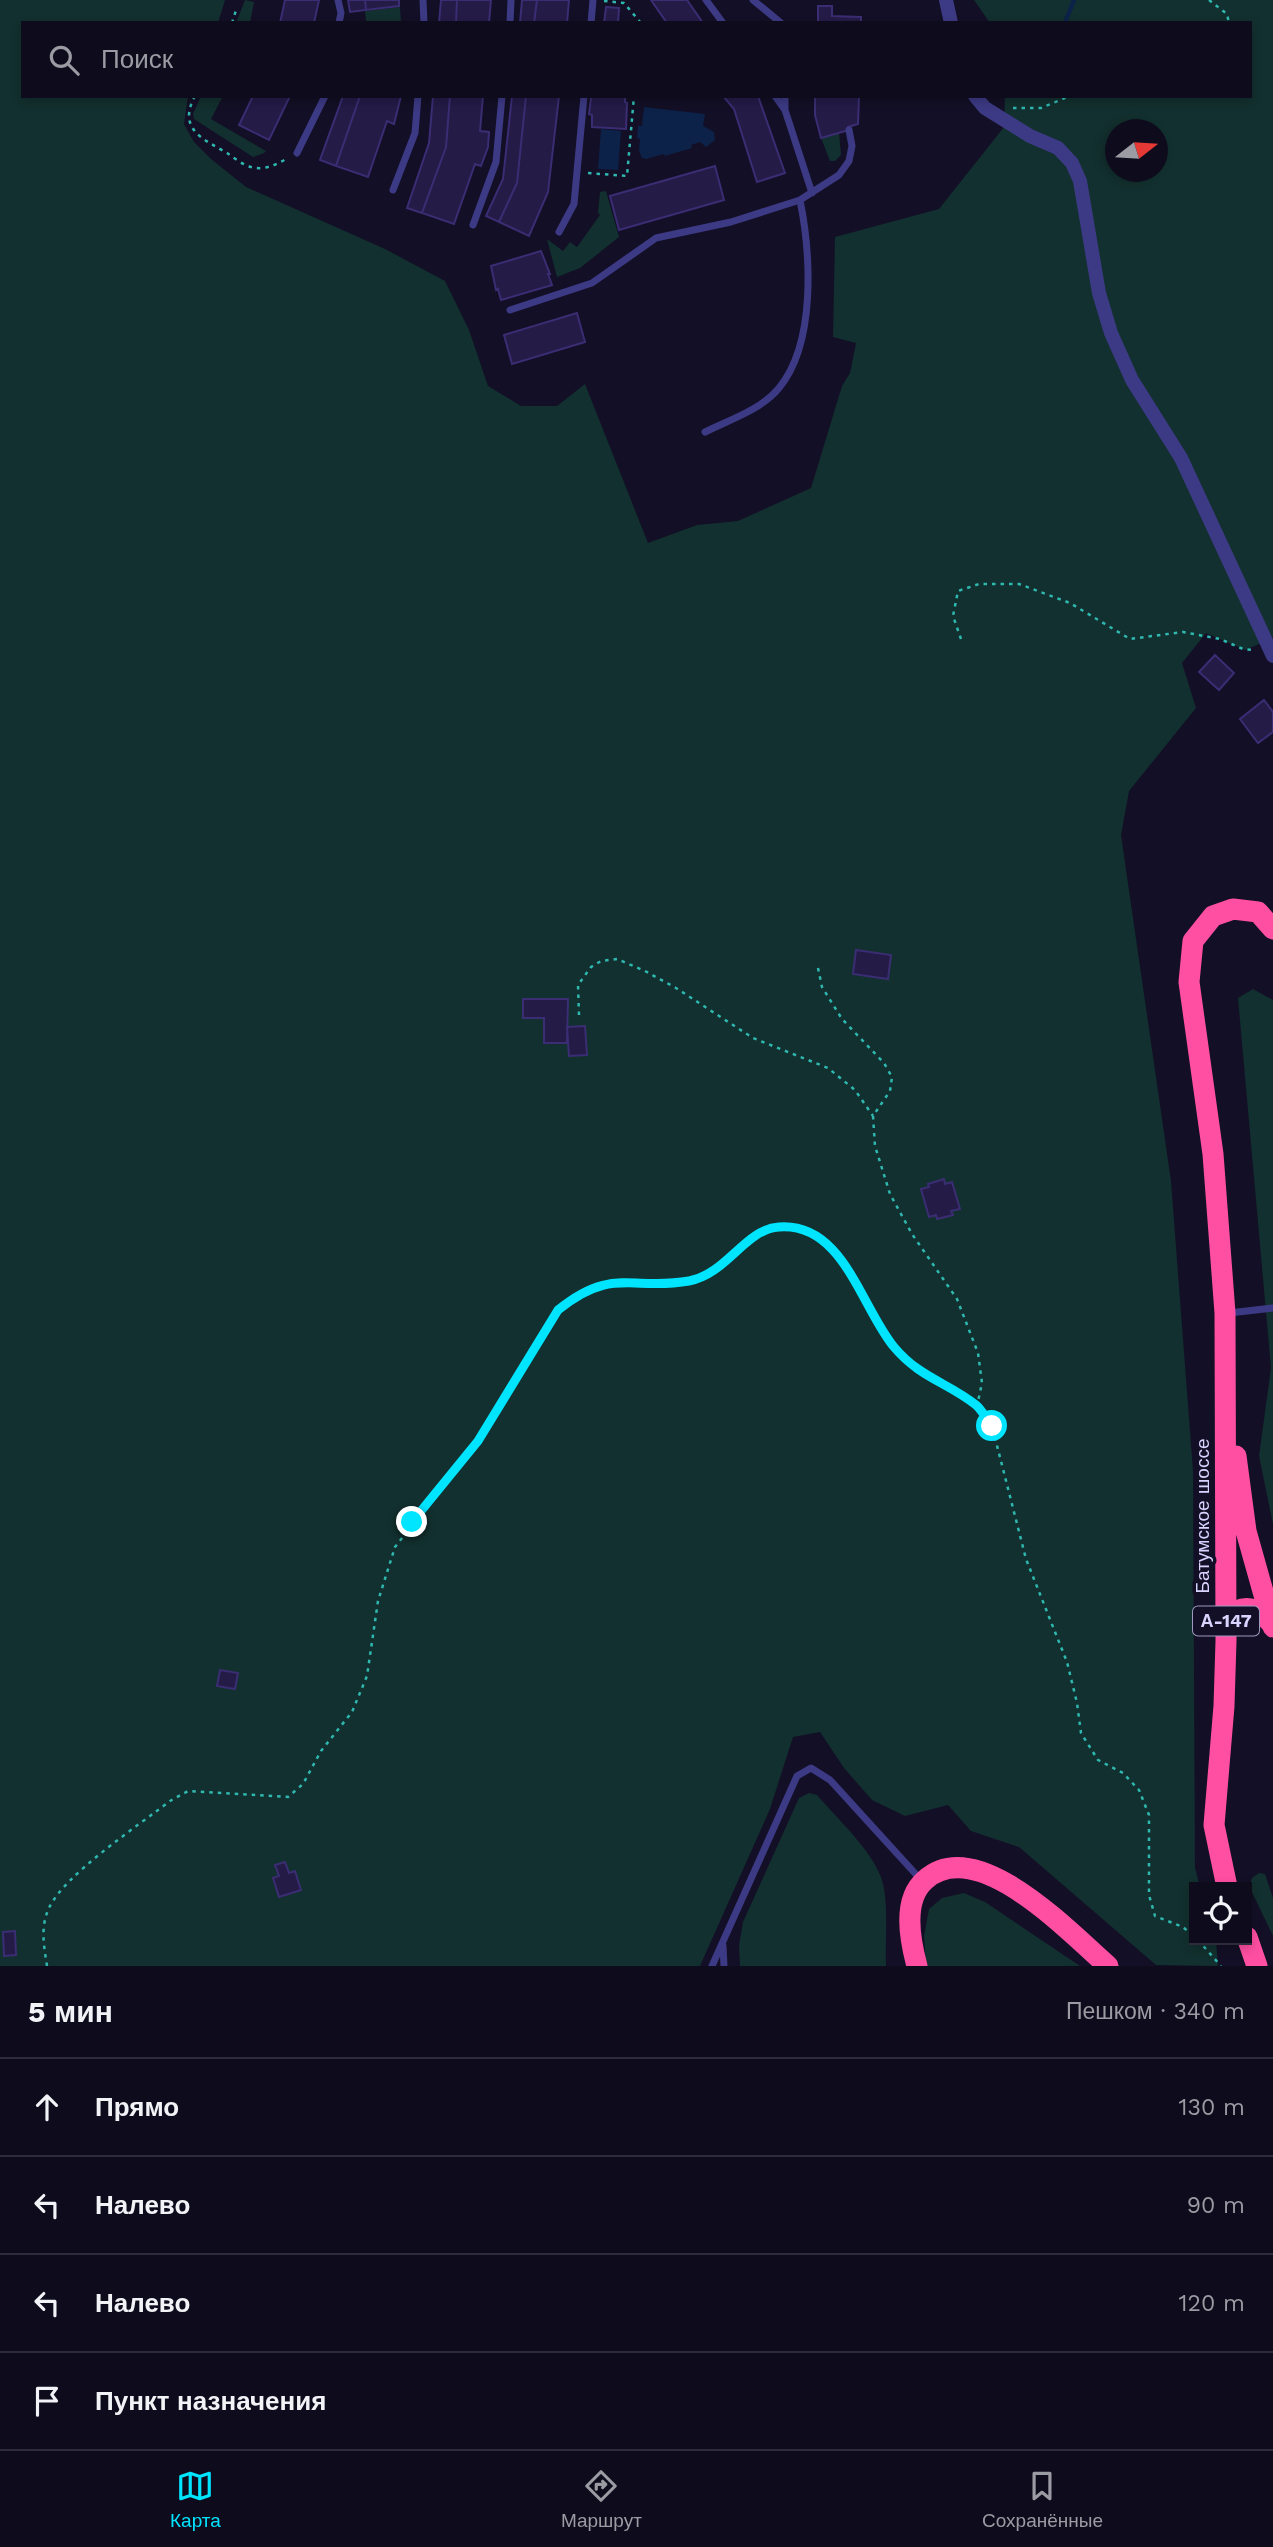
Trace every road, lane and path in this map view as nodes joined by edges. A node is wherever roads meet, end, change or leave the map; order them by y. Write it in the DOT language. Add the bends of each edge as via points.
graph roads {
  1 [pos="338,0"];
  2 [pos="423,0"];
  3 [pos="511,0"];
  4 [pos="593,0"];
  5 [pos="706,0"];
  6 [pos="753,0"];
  7 [pos="946,0"];
  8 [pos="1209,0"];
  9 [pos="604,1"];
  10 [pos="237,7"];
  11 [pos="233,21"];
  12 [pos="339,21"];
  13 [pos="424,21"];
  14 [pos="510,21"];
  15 [pos="591,21"];
  16 [pos="639,21"];
  17 [pos="722,21"];
  18 [pos="779,21"];
  19 [pos="951,21"];
  20 [pos="1229,21"];
  21 [pos="194,98"];
  22 [pos="324,98"];
  23 [pos="418,98"];
  24 [pos="502,98"];
  25 [pos="584,98"];
  26 [pos="634,98"];
  27 [pos="777,98"];
  28 [pos="785,98"];
  29 [pos="977,98"];
  30 [pos="1065,98"];
  31 [pos="985,108"];
  32 [pos="786,110"];
  33 [pos="849,130"];
  34 [pos="297,153"];
  35 [pos="581,172"];
  36 [pos="393,190"];
  37 [pos="812,192"];
  38 [pos="800,200"];
  39 [pos="473,225"];
  40 [pos="559,232"];
  41 [pos="510,310"];
  42 [pos="705,432"];
  43 [pos="961,639"];
  44 [pos="1269,650"];
  45 [pos="1273,929"];
  46 [pos="818,968"];
  47 [pos="579,1015"];
  48 [pos="873,1116"];
  49 [pos="1273,1308"];
  50 [pos="1225,1313"];
  51 [pos="1225,1353"];
  52 [pos="977,1406"];
  53 [pos="1226,1619"];
  54 [pos="1273,1626"];
  55 [pos="923,1881"];
  56 [pos="1226,1882"];
  57 [pos="1189,1932"];
  58 [pos="722,1942"];
  59 [pos="1202,1945"];
  60 [pos="1249,1945"];
  61 [pos="47,1966"];
  62 [pos="712,1966"];
  63 [pos="724,1966"];
  64 [pos="917,1966"];
  65 [pos="1108,1966"];
  66 [pos="1221,1966"];
  67 [pos="1256,1966"];
  1 -- 12 [label="lane"];
  2 -- 13 [label="lane"];
  3 -- 14 [label="lane"];
  4 -- 15 [label="lane"];
  5 -- 17 [label="lane"];
  6 -- 18 [label="lane"];
  7 -- 19 [label="street"];
  8 -- 20 [label="path" via="1227,14"];
  9 -- 16 [label="path" via="624,3"];
  10 -- 11 [label="path"];
  21 -- 34 [label="path" via="189,116 197,136 251,167 270,167"];
  22 -- 34 [label="lane"];
  23 -- 36 [label="lane" via="415,133"];
  24 -- 39 [label="lane" via="496,162"];
  25 -- 40 [label="lane" via="574,204"];
  26 -- 35 [label="path" via="628,176"];
  27 -- 32 [label="lane"];
  28 -- 32 [label="lane"];
  29 -- 31 [label="street"];
  30 -- 31 [label="path" via="1041,108"];
  31 -- 44 [label="street" via="1058,148 1073,163 1111,334 1132,380 1181,458"];
  32 -- 37 [label="lane"];
  33 -- 37 [label="lane" via="849,161 839,175"];
  37 -- 38 [label="lane"];
  38 -- 41 [label="lane" via="731,222 656,238 592,283"];
  38 -- 42 [label="lane" via="807,276 805,317 795,363 778,389 754,408"];
  43 -- 44 [label="path" via="953,616 958,591 979,584 1018,584 1070,603 1130,639 1183,632 1243,649"];
  45 -- 50 [label="highway, Батумское шоссе / А-147" via="1258,912 1233,909 1213,916 1192,941 1189,982 1212,1141"];
  46 -- 48 [label="path" via="822,987 842,1019 892,1077 890,1091"];
  47 -- 48 [label="path" via="578,985 591,967 617,959 676,988 753,1038 828,1068 855,1090"];
  48 -- 52 [label="path" via="875,1146 890,1194 957,1299 978,1353 982,1383"];
  49 -- 50 [label="lane"];
  50 -- 51 [label="highway, Батумское шоссе / А-147"];
  51 -- 53 [label="highway, Батумское шоссе / А-147"];
  51 -- 54 [label="highway, Батумское шоссе / А-147" via="1246,1531"];
  52 -- 57 [label="path" via="992,1426 1026,1559 1067,1662 1080,1733 1098,1760 1123,1773 1139,1790 1149,1815 1149,1895 1155,1916"];
  52 -- 61 [label="path" via="913,1367 892,1344 831,1245 809,1231 778,1227 759,1233 717,1271 690,1281 624,1281 577,1294 558,1310 478,1441 395,1547 378,1601 368,1675 352,1712 321,1751 303,1784 288,1797 188,1791 170,1801 67,1881 49,1907 42,1933"];
  53 -- 54 [label="highway" via="1236,1609 1251,1608 1263,1613"];
  53 -- 56 [label="highway, Батумское шоссе / А-147" via="1214,1825"];
  55 -- 58 [label="lane" via="830,1780 811,1768 797,1776"];
  55 -- 64 [label="highway" via="912,1903 909,1928"];
  55 -- 65 [label="highway" via="951,1866 1000,1879"];
  58 -- 62 [label="lane"];
  58 -- 63 [label="lane"];
  59 -- 66 [label="path"];
  60 -- 67 [label="highway"];
}
